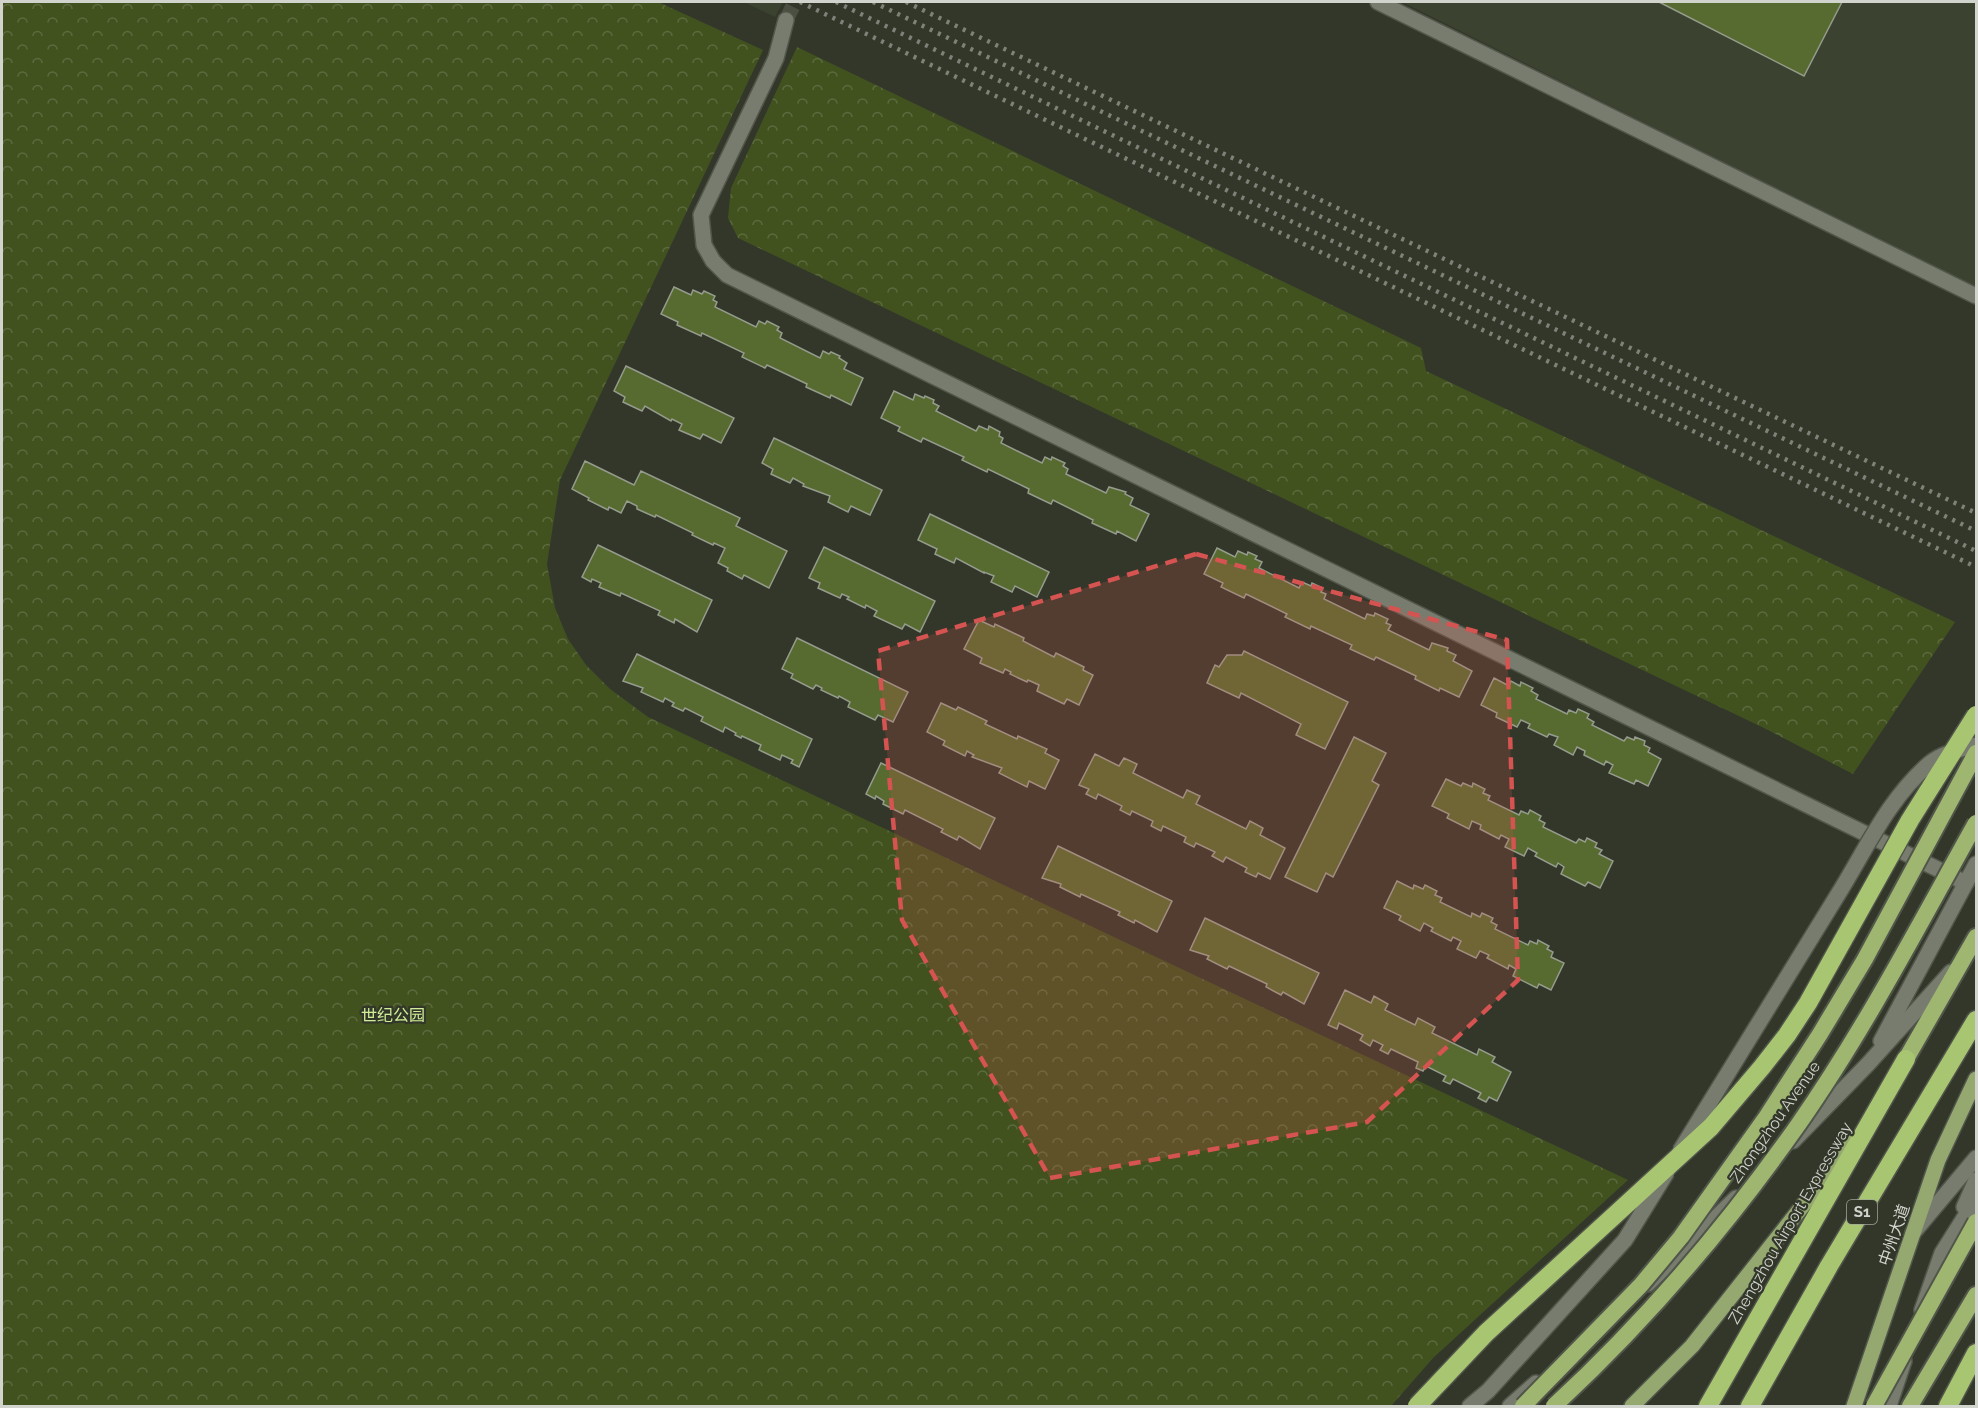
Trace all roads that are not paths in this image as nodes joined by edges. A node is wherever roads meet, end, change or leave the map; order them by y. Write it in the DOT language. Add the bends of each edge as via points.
graph roads {
  1 [pos="1378,2"];
  2 [pos="786,20"];
  3 [pos="1977,296"];
  4 [pos="1977,715"];
  5 [pos="1977,745"];
  6 [pos="1977,753"];
  7 [pos="1977,823"];
  8 [pos="1977,864"];
  9 [pos="1966,883"];
  10 [pos="1977,937"];
  11 [pos="1967,954"];
  12 [pos="1977,1020"];
  13 [pos="1906,1059"];
  14 [pos="1868,1064"];
  15 [pos="1977,1079"];
  16 [pos="1977,1158"];
  17 [pos="1977,1180"];
  18 [pos="1977,1199"];
  19 [pos="1977,1222"];
  20 [pos="1913,1233"];
  21 [pos="1942,1253"];
  22 [pos="1977,1295"];
  23 [pos="1977,1353"];
  24 [pos="1417,1407"];
  25 [pos="1470,1407"];
  26 [pos="1510,1407"];
  27 [pos="1523,1407"];
  28 [pos="1554,1407"];
  29 [pos="1632,1407"];
  30 [pos="1708,1407"];
  31 [pos="1750,1407"];
  32 [pos="1854,1407"];
  33 [pos="1874,1407"];
  34 [pos="1889,1407"];
  35 [pos="1910,1407"];
  36 [pos="1947,1407"];
  1 -- 3 [label="street"];
  2 -- 9 [label="street" via="776,58 701,215 704,245 727,275"];
  4 -- 24 [label="highway, bridge" via="1910,820 1808,1003 1781,1043 1711,1127 1486,1333"];
  5 -- 25 [label="street, bridge" via="1932,761 1885,813 1840,893 1625,1240"];
  6 -- 27 [label="highway, bridge" via="1865,959 1765,1119 1681,1237 1641,1285"];
  7 -- 28 [label="highway, Zhongzhou Avenue, bridge" via="1853,1040 1798,1125 1665,1295"];
  8 -- 9 [label="street"];
  9 -- 14 [label="street"];
  10 -- 11 [label="highway"];
  11 -- 13 [label="highway"];
  11 -- 14 [label="street"];
  12 -- 31 [label="highway, S1"];
  13 -- 29 [label="main road" via="1820,1184 1692,1346"];
  13 -- 30 [label="highway, Zhengzhou Airport Expressway / S1"];
  14 -- 26 [label="street" via="1665,1270"];
  15 -- 20 [label="main road, 中州大道" via="1938,1160"];
  16 -- 20 [label="street"];
  17 -- 21 [label="street"];
  18 -- 21 [label="street"];
  19 -- 33 [label="highway, bridge"];
  20 -- 32 [label="main road, 中州大道"];
  21 -- 34 [label="street"];
  22 -- 35 [label="highway"];
  23 -- 36 [label="highway"];
}
